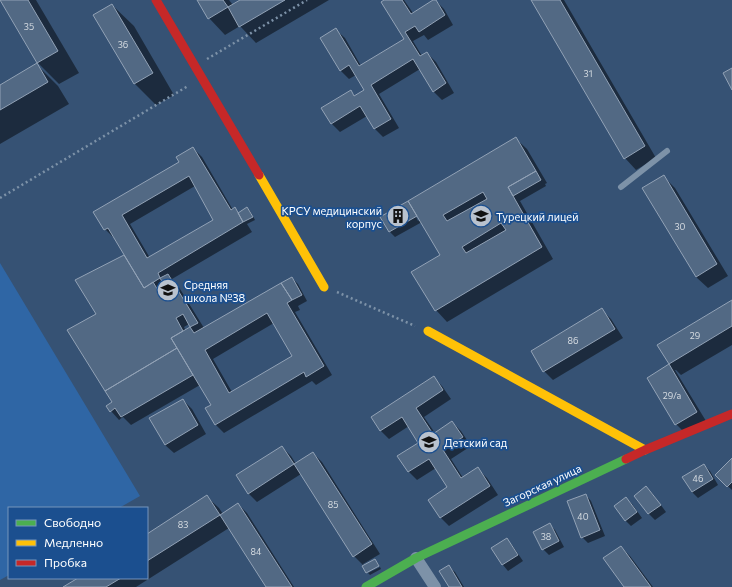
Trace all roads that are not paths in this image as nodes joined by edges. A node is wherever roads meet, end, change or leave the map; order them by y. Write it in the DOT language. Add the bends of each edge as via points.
graph roads {
  1 [pos="156,0"];
  2 [pos="667,151"];
  3 [pos="621,186"];
  4 [pos="324,287"];
  5 [pos="428,331"];
  6 [pos="732,414"];
  7 [pos="645,450"];
  8 [pos="416,558"];
  9 [pos="366,587"];
  10 [pos="435,587"];
  1 -- 4 [label="street"];
  2 -- 3 [label="lane"];
  5 -- 7 [label="street"];
  6 -- 7 [label="street, Загорская улица"];
  7 -- 8 [label="street, Загорская улица"];
  8 -- 9 [label="street, Загорская улица"];
  8 -- 10 [label="street"];
}
